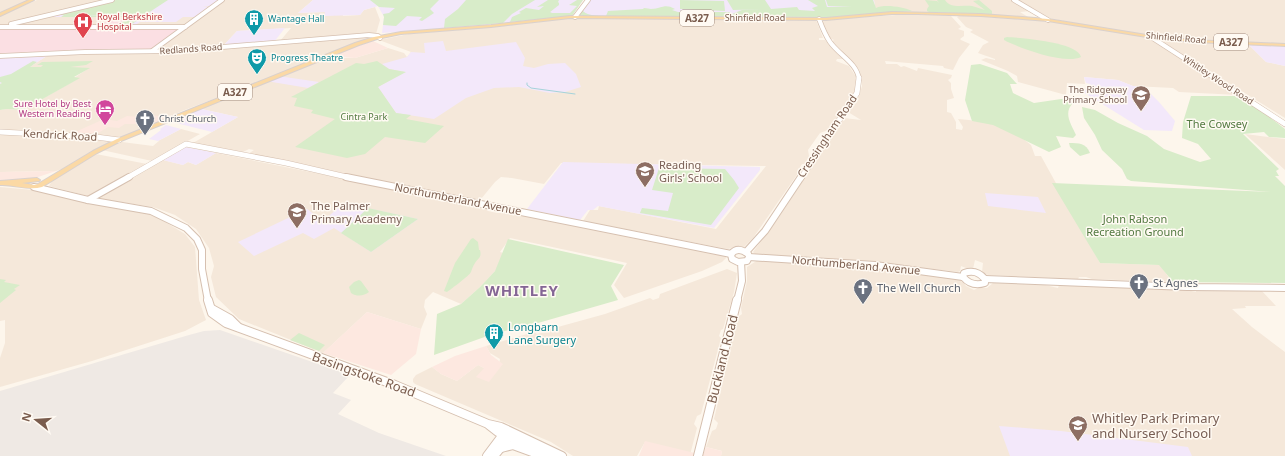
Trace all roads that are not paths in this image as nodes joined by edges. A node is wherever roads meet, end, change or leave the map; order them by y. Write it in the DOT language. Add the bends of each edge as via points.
graph roads {
  1 [pos="32,0"];
  2 [pos="112,0"];
  3 [pos="222,0"];
  4 [pos="588,0"];
  5 [pos="1014,0"];
  6 [pos="0,15"];
  7 [pos="575,17"];
  8 [pos="819,19"];
  9 [pos="1048,20"];
  10 [pos="7,26"];
  11 [pos="185,27"];
  12 [pos="1151,37"];
  13 [pos="380,38"];
  14 [pos="1285,45"];
  15 [pos="152,51"];
  16 [pos="0,56"];
  17 [pos="1285,124"];
  18 [pos="0,132"];
  19 [pos="119,140"];
  20 [pos="0,183"];
  21 [pos="10,183"];
  22 [pos="43,183"];
  23 [pos="88,200"];
  24 [pos="731,254"];
  25 [pos="748,254"];
  26 [pos="741,262"];
  27 [pos="963,276"];
  28 [pos="985,279"];
  29 [pos="1285,288"];
  30 [pos="212,310"];
  31 [pos="238,327"];
  32 [pos="508,433"];
  33 [pos="501,448"];
  34 [pos="487,456"];
  35 [pos="494,456"];
  36 [pos="543,456"];
  37 [pos="556,456"];
  38 [pos="562,456"];
  39 [pos="698,456"];
  1 -- 6 [label="main road"];
  2 -- 10 [label="street"];
  3 -- 11 [label="street"];
  4 -- 7 [label="street"];
  5 -- 9 [label="street"];
  7 -- 8 [label="main road, Shinfield Road / A327"];
  7 -- 13 [label="main road, Shinfield Road / A327" via="413,32"];
  8 -- 9 [label="main road, Shinfield Road / A327" via="907,13"];
  8 -- 25 [label="street, Cressingham Road" via="830,44 857,69 857,93"];
  9 -- 12 [label="main road, Shinfield Road / A327"];
  10 -- 11 [label="street"];
  11 -- 15 [label="street"];
  12 -- 14 [label="main road, Shinfield Road / A327"];
  12 -- 17 [label="street, Whitley Wood Road"];
  13 -- 15 [label="street, Redlands Road" via="372,35"];
  13 -- 19 [label="main road, A327"];
  15 -- 16 [label="street, Redlands Road"];
  18 -- 19 [label="street, Kendrick Road"];
  19 -- 22 [label="main road, A327"];
  20 -- 21 [label="main road, A327"];
  21 -- 22 [label="main road, A327"];
  21 -- 22 [label="main road, A327" via="31,187"];
  22 -- 23 [label="street, Basingstoke Road"];
  23 -- 24 [label="street, Northumberland Avenue" via="186,144"];
  23 -- 30 [label="street, Basingstoke Road" via="157,213 193,234 202,250 206,298"];
  24 -- 25 [label="street, Northumberland Avenue" via="737,250"];
  24 -- 26 [label="street" via="734,260"];
  25 -- 26 [label="street, Cressingham Road" via="747,260"];
  25 -- 27 [label="street, Northumberland Avenue"];
  26 -- 39 [label="street, Buckland Road" via="742,281"];
  27 -- 28 [label="street" via="964,273 971,271"];
  27 -- 28 [label="street" via="969,283 976,285 985,283"];
  28 -- 29 [label="street"];
  30 -- 31 [label="street, Basingstoke Road" via="218,311"];
  30 -- 31 [label="street, Basingstoke Road" via="212,314 219,319"];
  31 -- 32 [label="street, Basingstoke Road" via="395,385 488,424 493,429"];
  32 -- 33 [label="street"];
  32 -- 34 [label="street"];
  32 -- 37 [label="street, Basingstoke Road"];
  32 -- 38 [label="street, Basingstoke Road"];
  33 -- 35 [label="street"];
  33 -- 36 [label="street" via="516,446"];
}
